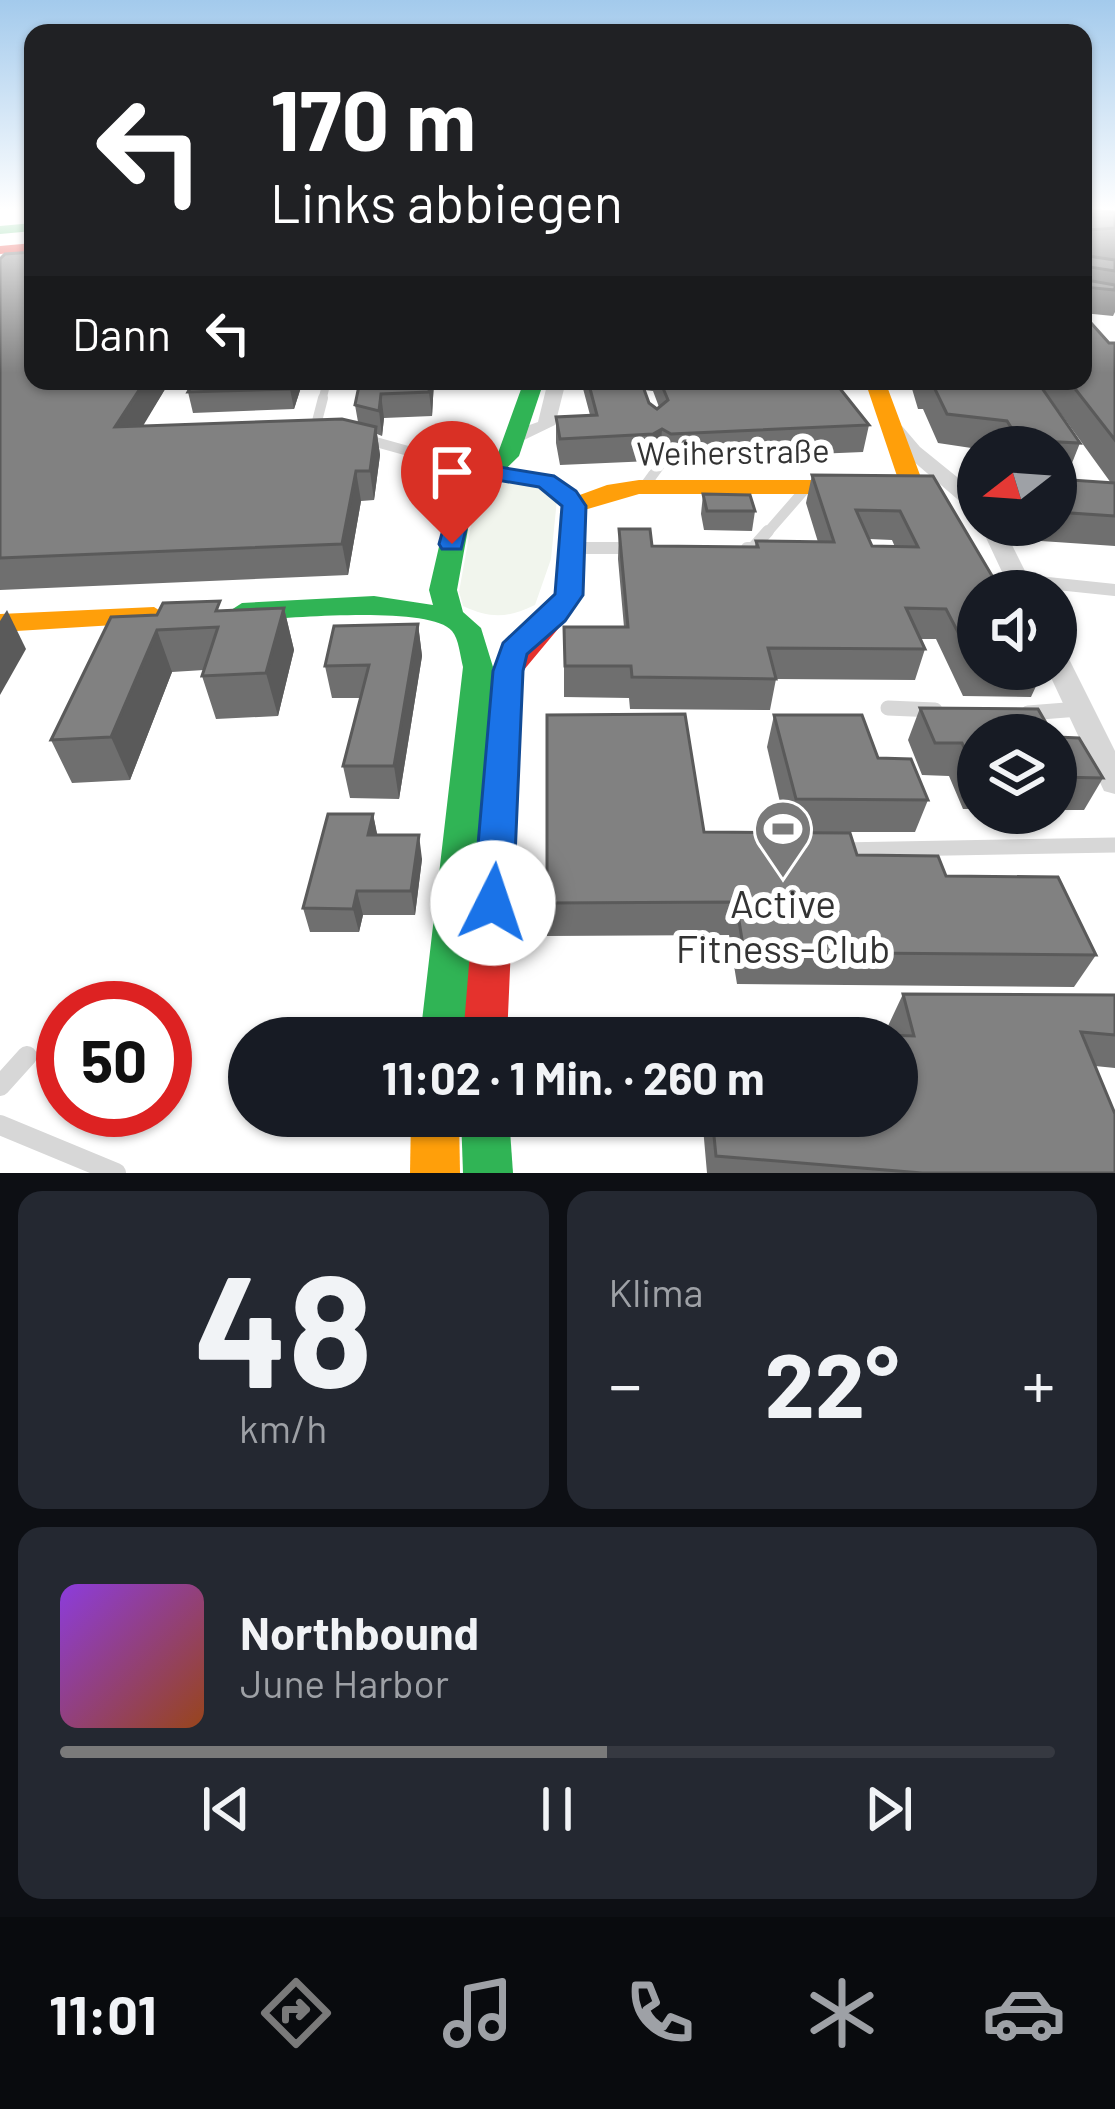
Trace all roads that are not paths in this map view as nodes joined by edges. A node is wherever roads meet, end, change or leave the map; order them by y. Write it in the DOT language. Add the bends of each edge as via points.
graph roads {
  1 [pos="324,390"];
  2 [pos="531,390"];
  3 [pos="555,390"];
  4 [pos="878,390"];
  5 [pos="890,423"];
  6 [pos="312,428"];
  7 [pos="292,429"];
  8 [pos="330,432"];
  9 [pos="348,435"];
  10 [pos="517,436"];
  11 [pos="455,464"];
  12 [pos="490,473"];
  13 [pos="957,486"];
  14 [pos="807,487"];
  15 [pos="574,506"];
  16 [pos="572,548"];
  17 [pos="640,548"];
  18 [pos="731,548"];
  19 [pos="446,567"];
  20 [pos="1077,588"];
  21 [pos="1115,590"];
  22 [pos="379,605"];
  23 [pos="217,613"];
  24 [pos="171,615"];
  25 [pos="459,622"];
  26 [pos="0,623"];
  27 [pos="534,629"];
  28 [pos="478,667"];
  29 [pos="1071,690"];
  30 [pos="888,708"];
  31 [pos="1080,709"];
  32 [pos="959,711"];
  33 [pos="1007,713"];
  34 [pos="1115,782"];
  35 [pos="461,838"];
  36 [pos="1115,844"];
  37 [pos="823,849"];
  38 [pos="493,903"];
  39 [pos="444,1017"];
  40 [pos="486,1017"];
  41 [pos="26,1056"];
  42 [pos="0,1086"];
  43 [pos="0,1125"];
  44 [pos="435,1137"];
  45 [pos="486,1137"];
  46 [pos="116,1173"];
  47 [pos="434,1173"];
  48 [pos="488,1173"];
  1 -- 6 [label="lane"];
  2 -- 10 [label="main road"];
  3 -- 10 [label="street" via="546,425"];
  4 -- 5 [label="main road"];
  5 -- 13 [label="street"];
  5 -- 14 [label="main road, Weiherstraße" via="906,481"];
  6 -- 7 [label="lane"];
  6 -- 8 [label="lane"];
  9 -- 11 [label="lane"];
  10 -- 12 [label="main road"];
  11 -- 12 [label="lane"];
  11 -- 12 [label="lane"];
  12 -- 15 [label="main road" via="546,481"];
  12 -- 19 [label="main road" via="462,499"];
  14 -- 15 [label="main road, Weiherstraße" via="652,476"];
  14 -- 18 [label="lane" via="754,548"];
  15 -- 16 [label="main road"];
  16 -- 17 [label="lane"];
  16 -- 27 [label="main road" via="569,595"];
  19 -- 22 [label="main road" via="422,590"];
  19 -- 25 [label="main road" via="442,590"];
  20 -- 21 [label="lane"];
  22 -- 23 [label="main road"];
  22 -- 25 [label="main road" via="422,607"];
  22 -- 28 [label="main road" via="441,627"];
  24 -- 26 [label="main road"];
  25 -- 27 [label="main road" via="506,634"];
  25 -- 28 [label="main road"];
  27 -- 38 [label="main road" via="508,671"];
  28 -- 35 [label="main road"];
  29 -- 31 [label="street"];
  30 -- 32 [label="lane"];
  31 -- 33 [label="lane"];
  31 -- 34 [label="street"];
  35 -- 38 [label="main road"];
  35 -- 39 [label="main road"];
  36 -- 37 [label="lane"];
  38 -- 40 [label="main road"];
  41 -- 42 [label="lane"];
  43 -- 46 [label="lane"];
  44 -- 47 [label="main road"];
  45 -- 48 [label="main road"];
}
